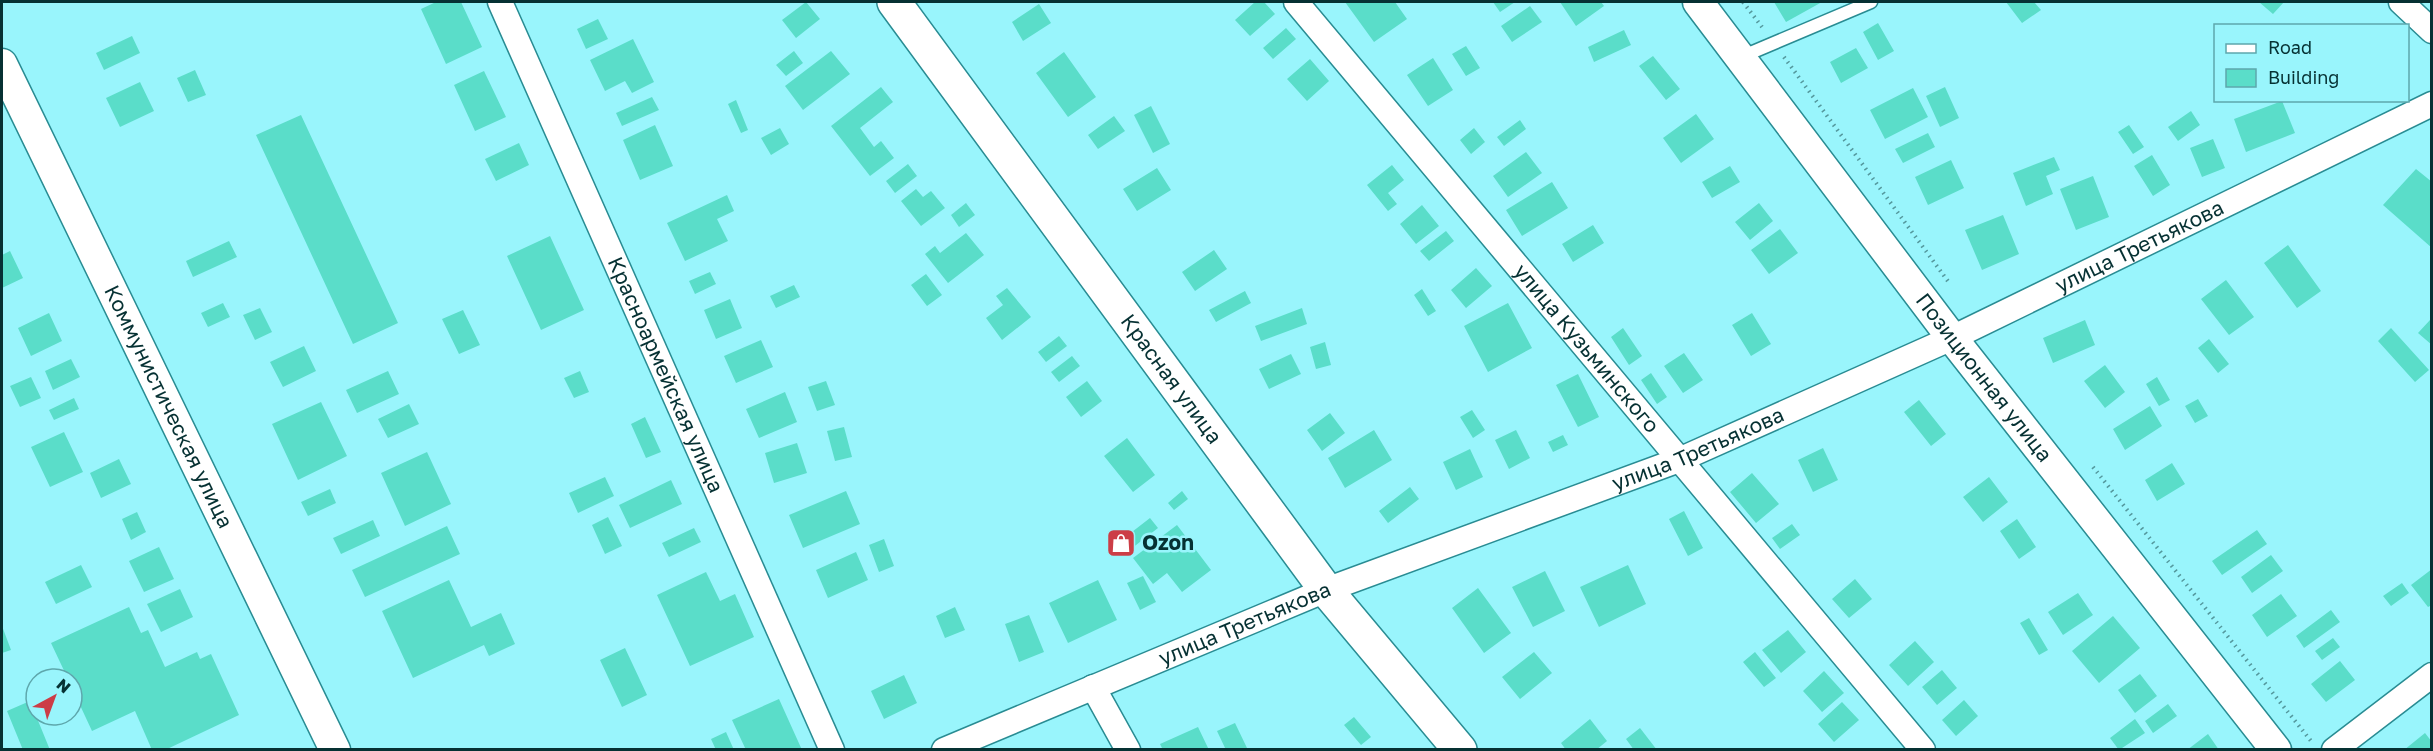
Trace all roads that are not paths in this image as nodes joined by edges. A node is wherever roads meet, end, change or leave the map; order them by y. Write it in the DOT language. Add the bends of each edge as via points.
graph roads {
  1 [pos="500,2"];
  2 [pos="894,2"];
  3 [pos="1296,2"];
  4 [pos="1698,2"];
  5 [pos="1871,2"];
  6 [pos="2401,2"];
  7 [pos="2432,31"];
  8 [pos="1741,57"];
  9 [pos="2,64"];
  10 [pos="2432,104"];
  11 [pos="1952,338"];
  12 [pos="1679,460"];
  13 [pos="1326,590"];
  14 [pos="2432,675"];
  15 [pos="1093,687"];
  16 [pos="335,750"];
  17 [pos="832,750"];
  18 [pos="944,750"];
  19 [pos="1128,750"];
  20 [pos="1460,750"];
  21 [pos="1923,750"];
  22 [pos="2276,750"];
  23 [pos="2334,750"];
  1 -- 17 [label="street, Красноармейская улица"];
  2 -- 13 [label="main road, Красная улица"];
  3 -- 12 [label="street, улица Кузьминского"];
  4 -- 8 [label="street, Позиционная улица"];
  5 -- 8 [label="lane"];
  6 -- 7 [label="street"];
  8 -- 11 [label="street, Позиционная улица"];
  9 -- 16 [label="street, Коммунистическая улица"];
  10 -- 11 [label="street, улица Третьякова"];
  11 -- 12 [label="street, улица Третьякова"];
  11 -- 22 [label="street, Позиционная улица"];
  12 -- 13 [label="street, улица Третьякова"];
  12 -- 21 [label="street, улица Кузьминского"];
  13 -- 15 [label="street, улица Третьякова"];
  13 -- 20 [label="main road, Красная улица"];
  14 -- 23 [label="street"];
  15 -- 18 [label="street, улица Третьякова"];
  15 -- 19 [label="street"];
}
